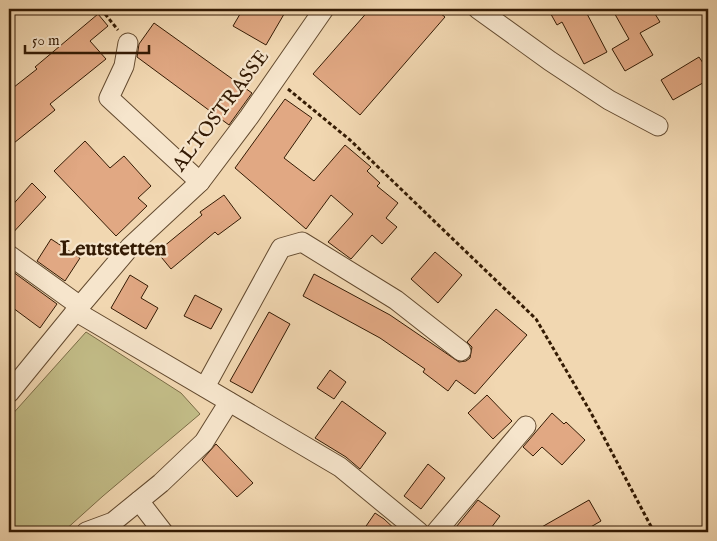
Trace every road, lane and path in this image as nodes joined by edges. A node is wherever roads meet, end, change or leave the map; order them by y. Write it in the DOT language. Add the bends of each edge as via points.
graph roads {
  1 [pos="102,9"];
  2 [pos="324,9"];
  3 [pos="478,9"];
  4 [pos="128,43"];
  5 [pos="275,78"];
  6 [pos="658,126"];
  7 [pos="200,182"];
  8 [pos="9,255"];
  9 [pos="77,309"];
  10 [pos="461,351"];
  11 [pos="205,388"];
  12 [pos="9,393"];
  13 [pos="230,402"];
  14 [pos="526,426"];
  15 [pos="139,501"];
  16 [pos="86,532"];
  17 [pos="163,532"];
  18 [pos="419,532"];
  19 [pos="436,532"];
  20 [pos="654,532"];
  1 -- 4 [label="path"];
  2 -- 5 [label="street, ALTOSTRASSE"];
  3 -- 6 [label="street" via="609,100"];
  4 -- 7 [label="street" via="124,66 109,98"];
  5 -- 7 [label="street, ALTOSTRASSE"];
  5 -- 20 [label="path" via="350,140 536,319 590,411"];
  7 -- 9 [label="street, ALTOSTRASSE" via="130,247"];
  8 -- 9 [label="street"];
  9 -- 11 [label="street"];
  9 -- 12 [label="street, ALTOSTRASSE"];
  10 -- 11 [label="street" via="396,300 302,242 281,248"];
  11 -- 13 [label="street"];
  13 -- 15 [label="street" via="204,442"];
  13 -- 18 [label="street" via="340,468"];
  14 -- 19 [label="street"];
  15 -- 16 [label="street" via="113,522"];
  15 -- 17 [label="street"];
}
